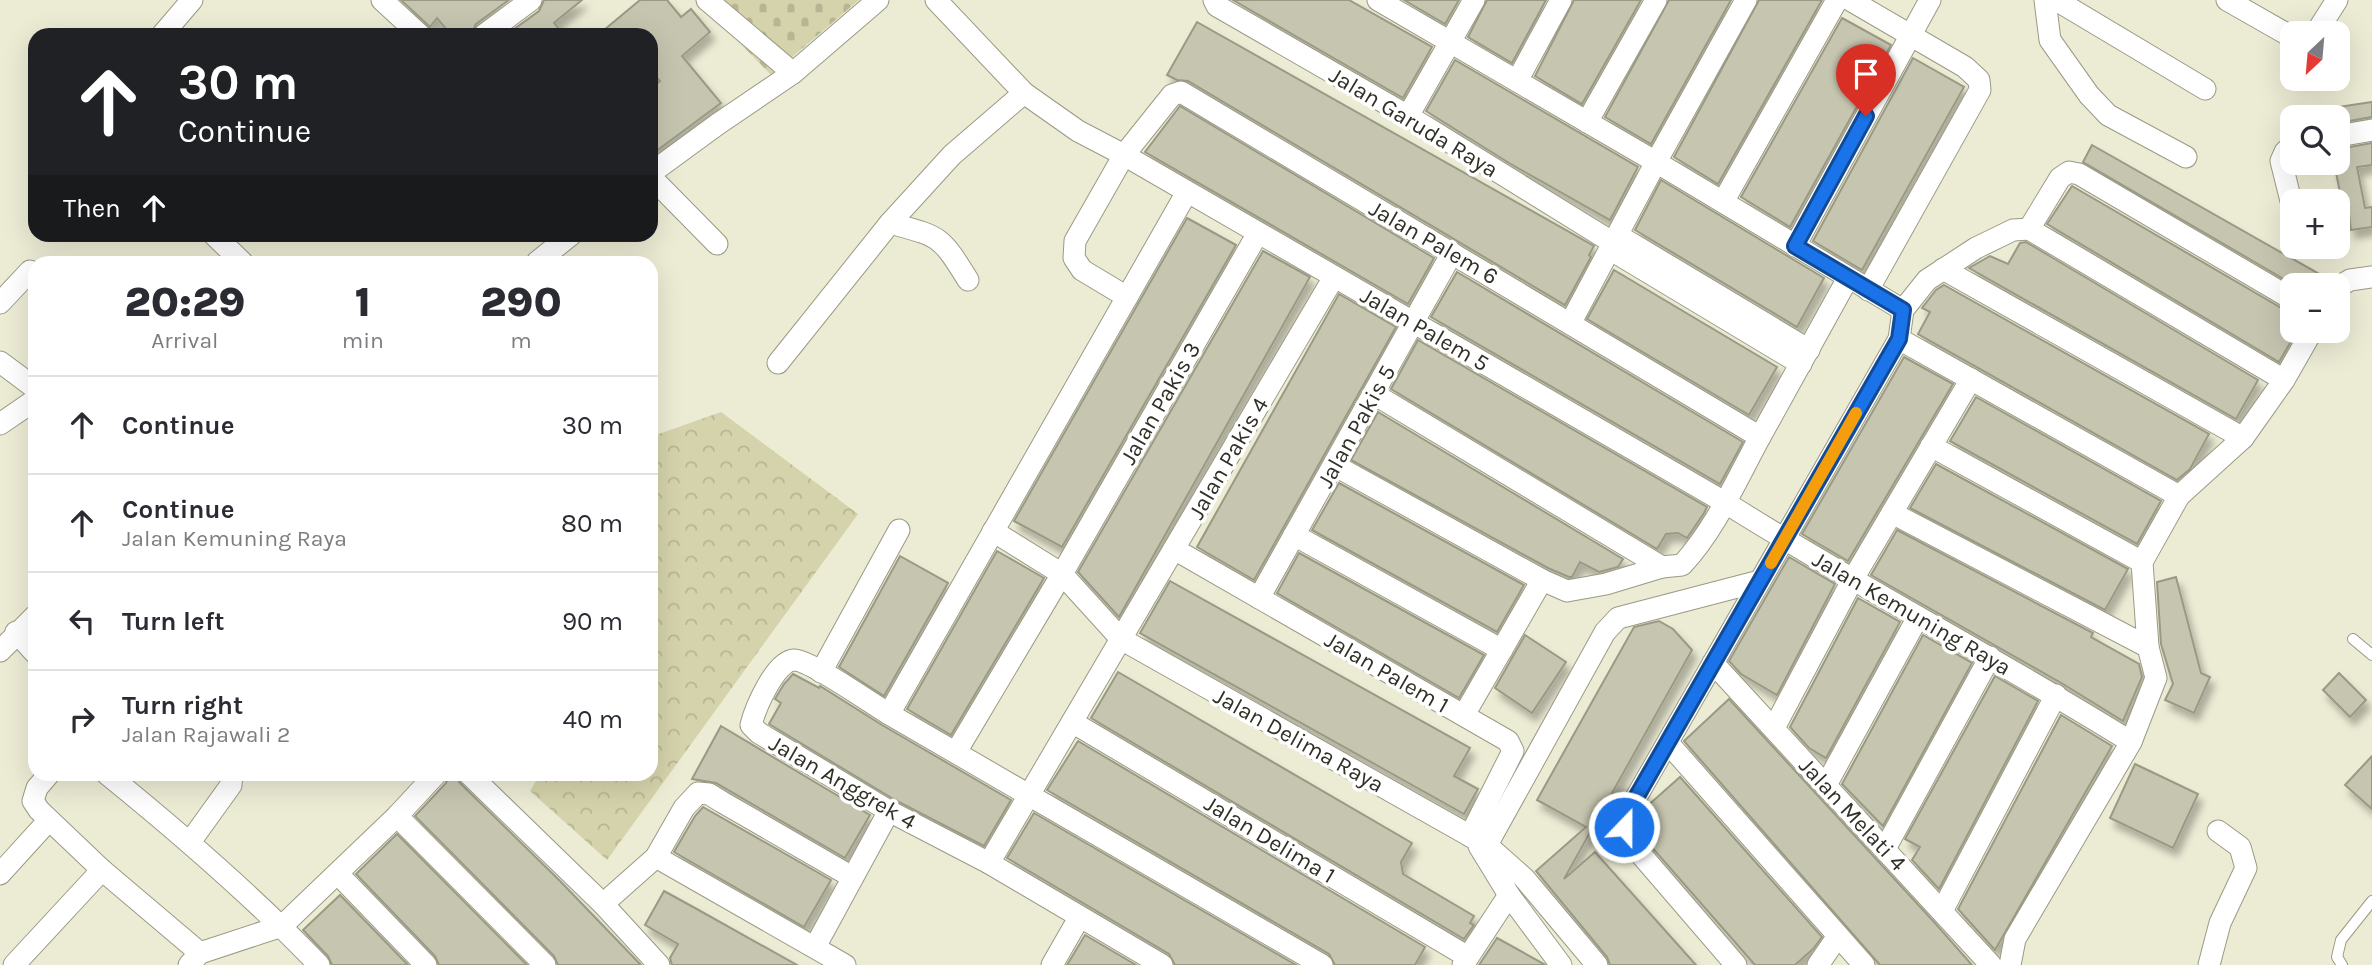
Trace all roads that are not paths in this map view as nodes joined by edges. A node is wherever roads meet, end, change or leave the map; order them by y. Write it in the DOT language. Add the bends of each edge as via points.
graph roads {
  1 [pos="192,0"];
  2 [pos="382,0"];
  3 [pos="531,0"];
  4 [pos="707,0"];
  5 [pos="878,0"];
  6 [pos="936,0"];
  7 [pos="1214,0"];
  8 [pos="1379,0"];
  9 [pos="1474,0"];
  10 [pos="1560,0"];
  11 [pos="1656,0"];
  12 [pos="1746,0"];
  13 [pos="1837,0"];
  14 [pos="1850,0"];
  15 [pos="1930,0"];
  16 [pos="2045,0"];
  17 [pos="2056,0"];
  18 [pos="2227,0"];
  19 [pos="2337,0"];
  20 [pos="2324,21"];
  21 [pos="168,28"];
  22 [pos="412,28"];
  23 [pos="493,28"];
  24 [pos="2280,30"];
  25 [pos="1910,35"];
  26 [pos="1451,43"];
  27 [pos="793,73"];
  28 [pos="1517,81"];
  29 [pos="2205,89"];
  30 [pos="1024,93"];
  31 [pos="1408,116"];
  32 [pos="1587,122"];
  33 [pos="2372,130"];
  34 [pos="2350,134"];
  35 [pos="1124,155"];
  36 [pos="2186,157"];
  37 [pos="1656,162"];
  38 [pos="658,170"];
  39 [pos="658,182"];
  40 [pos="1187,192"];
  41 [pos="1723,202"];
  42 [pos="890,223"];
  43 [pos="2029,229"];
  44 [pos="1258,233"];
  45 [pos="222,242"];
  46 [pos="565,242"];
  47 [pos="1615,243"];
  48 [pos="717,244"];
  49 [pos="1795,246"];
  50 [pos="1452,253"];
  51 [pos="236,256"];
  52 [pos="553,256"];
  53 [pos="1943,269"];
  54 [pos="28,273"];
  55 [pos="1334,277"];
  56 [pos="2372,277"];
  57 [pos="1848,278"];
  58 [pos="968,280"];
  59 [pos="2350,282"];
  60 [pos="1868,290"];
  61 [pos="2280,292"];
  62 [pos="1127,297"];
  63 [pos="0,303"];
  64 [pos="1903,310"];
  65 [pos="1571,322"];
  66 [pos="1414,323"];
  67 [pos="1899,339"];
  68 [pos="2305,343"];
  69 [pos="1805,357"];
  70 [pos="0,362"];
  71 [pos="778,363"];
  72 [pos="1971,379"];
  73 [pos="2284,380"];
  74 [pos="28,383"];
  75 [pos="1374,394"];
  76 [pos="28,405"];
  77 [pos="0,424"];
  78 [pos="1760,437"];
  79 [pos="2243,438"];
  80 [pos="1931,446"];
  81 [pos="1334,465"];
  82 [pos="2179,495"];
  83 [pos="1726,503"];
  84 [pos="1892,513"];
  85 [pos="899,530"];
  86 [pos="993,531"];
  87 [pos="1294,535"];
  88 [pos="1784,540"];
  89 [pos="1174,549"];
  90 [pos="2142,562"];
  91 [pos="1662,567"];
  92 [pos="1062,574"];
  93 [pos="1853,579"];
  94 [pos="1542,580"];
  95 [pos="1760,580"];
  96 [pos="1259,598"];
  97 [pos="1918,617"];
  98 [pos="28,622"];
  99 [pos="16,632"];
  100 [pos="1121,639"];
  101 [pos="2353,639"];
  102 [pos="28,645"];
  103 [pos="2148,648"];
  104 [pos="1502,650"];
  105 [pos="0,651"];
  106 [pos="2372,654"];
  107 [pos="1990,657"];
  108 [pos="1713,663"];
  109 [pos="821,672"];
  110 [pos="2056,695"];
  111 [pos="889,714"];
  112 [pos="1464,715"];
  113 [pos="1072,722"];
  114 [pos="1773,728"];
  115 [pos="2131,742"];
  116 [pos="1668,743"];
  117 [pos="956,752"];
  118 [pos="43,781"];
  119 [pos="116,781"];
  120 [pos="231,781"];
  121 [pos="430,781"];
  122 [pos="476,781"];
  123 [pos="1826,785"];
  124 [pos="1029,795"];
  125 [pos="889,811"];
  126 [pos="397,816"];
  127 [pos="49,820"];
  128 [pos="2218,831"];
  129 [pos="190,842"];
  130 [pos="1479,844"];
  131 [pos="1885,849"];
  132 [pos="656,857"];
  133 [pos="989,863"];
  134 [pos="102,870"];
  135 [pos="0,874"];
  136 [pos="338,874"];
  137 [pos="852,877"];
  138 [pos="1508,895"];
  139 [pos="2372,901"];
  140 [pos="603,904"];
  141 [pos="1942,911"];
  142 [pos="1079,918"];
  143 [pos="282,926"];
  144 [pos="1838,936"];
  145 [pos="815,947"];
  146 [pos="195,959"];
  147 [pos="1466,961"];
  148 [pos="1560,964"];
  149 [pos="14,965"];
  150 [pos="319,965"];
  151 [pos="426,965"];
  152 [pos="545,965"];
  153 [pos="659,965"];
  154 [pos="845,965"];
  155 [pos="1052,965"];
  156 [pos="1162,965"];
  157 [pos="1322,965"];
  158 [pos="1597,965"];
  159 [pos="1736,965"];
  160 [pos="1818,965"];
  161 [pos="1864,965"];
  162 [pos="1991,965"];
  163 [pos="2010,965"];
  164 [pos="2209,965"];
  165 [pos="2342,965"];
  1 -- 21 [label="street"];
  2 -- 22 [label="street"];
  3 -- 23 [label="street"];
  4 -- 27 [label="street"];
  5 -- 27 [label="street"];
  6 -- 30 [label="street, Jalan Palem 5"];
  7 -- 31 [label="street, Jalan Garuda Raya" via="1217,6"];
  8 -- 26 [label="street"];
  9 -- 26 [label="street"];
  10 -- 28 [label="street"];
  11 -- 32 [label="street"];
  12 -- 37 [label="street"];
  13 -- 41 [label="street"];
  14 -- 25 [label="street"];
  15 -- 25 [label="street"];
  16 -- 36 [label="street" via="2050,40 2089,95 2108,115"];
  17 -- 29 [label="street"];
  18 -- 24 [label="street"];
  19 -- 20 [label="street"];
  25 -- 49 [label="street"];
  25 -- 60 [label="street" via="1965,67 1979,80 1980,90"];
  26 -- 28 [label="street"];
  26 -- 31 [label="street"];
  27 -- 38 [label="street"];
  28 -- 32 [label="street"];
  30 -- 35 [label="street, Jalan Palem 5" via="1077,131"];
  30 -- 42 [label="street" via="952,155"];
  31 -- 47 [label="street, Jalan Garuda Raya"];
  32 -- 37 [label="street"];
  33 -- 34 [label="street"];
  35 -- 40 [label="street, Jalan Palem 5"];
  35 -- 50 [label="street, Jalan Palem 6" via="1172,95 1181,92"];
  35 -- 62 [label="street" via="1075,241 1074,258 1082,270"];
  37 -- 41 [label="street"];
  37 -- 47 [label="street"];
  39 -- 48 [label="street"];
  40 -- 44 [label="street, Jalan Palem 5"];
  40 -- 62 [label="street"];
  41 -- 49 [label="street"];
  42 -- 58 [label="street" via="939,239"];
  42 -- 71 [label="street"];
  43 -- 53 [label="street" via="2014,230"];
  43 -- 61 [label="street" via="2060,178 2070,172 2079,174"];
  43 -- 73 [label="street"];
  44 -- 55 [label="street, Jalan Palem 5"];
  44 -- 92 [label="street, Jalan Pakis 3"];
  45 -- 51 [label="street"];
  46 -- 52 [label="street"];
  47 -- 65 [label="street"];
  47 -- 69 [label="street, Jalan Garuda Raya"];
  49 -- 57 [label="street"];
  50 -- 65 [label="street, Jalan Palem 6"];
  50 -- 66 [label="street, Jalan Pakis 5"];
  53 -- 64 [label="street" via="1927,280"];
  53 -- 79 [label="street"];
  54 -- 63 [label="street"];
  55 -- 66 [label="street, Jalan Palem 5"];
  55 -- 89 [label="street, Jalan Pakis 4"];
  56 -- 59 [label="street"];
  57 -- 60 [label="street"];
  57 -- 69 [label="street"];
  60 -- 64 [label="street"];
  62 -- 86 [label="street"];
  64 -- 67 [label="street"];
  65 -- 78 [label="street, Jalan Palem 6"];
  66 -- 75 [label="street, Jalan Pakis 5"];
  66 -- 83 [label="street, Jalan Palem 5"];
  67 -- 72 [label="street"];
  67 -- 88 [label="street"];
  68 -- 73 [label="street"];
  69 -- 78 [label="street"];
  70 -- 74 [label="street"];
  72 -- 80 [label="street"];
  72 -- 82 [label="street"];
  73 -- 79 [label="street"];
  75 -- 81 [label="street, Jalan Pakis 5"];
  75 -- 91 [label="street"];
  76 -- 77 [label="street"];
  78 -- 83 [label="street"];
  79 -- 82 [label="street"];
  80 -- 84 [label="street"];
  80 -- 90 [label="street"];
  81 -- 87 [label="street, Jalan Pakis 5"];
  81 -- 94 [label="street"];
  82 -- 90 [label="street"];
  83 -- 88 [label="street, Jalan Palem 5"];
  83 -- 91 [label="street" via="1682,565"];
  84 -- 93 [label="street"];
  84 -- 103 [label="street"];
  85 -- 109 [label="street"];
  86 -- 92 [label="street, Jalan Delima Raya"];
  86 -- 111 [label="street"];
  87 -- 96 [label="street, Jalan Pakis 5"];
  87 -- 104 [label="street"];
  88 -- 93 [label="street, Jalan Kemuning Raya"];
  88 -- 95 [label="street"];
  89 -- 96 [label="street, Jalan Palem 1"];
  89 -- 100 [label="street, Jalan Pakis 4"];
  90 -- 103 [label="street"];
  91 -- 94 [label="street" via="1567,592"];
  92 -- 100 [label="street, Jalan Delima Raya"];
  92 -- 117 [label="street, Jalan Pakis 3"];
  93 -- 97 [label="street, Jalan Kemuning Raya"];
  93 -- 114 [label="street"];
  94 -- 104 [label="street"];
  95 -- 108 [label="street"];
  95 -- 130 [label="street" via="1618,618 1605,632"];
  96 -- 112 [label="street, Jalan Palem 1"];
  97 -- 107 [label="street, Jalan Kemuning Raya"];
  97 -- 123 [label="street"];
  98 -- 99 [label="street"];
  99 -- 102 [label="street"];
  99 -- 105 [label="street"];
  100 -- 113 [label="street, Jalan Pakis 4"];
  100 -- 130 [label="street, Jalan Delima Raya"];
  101 -- 106 [label="lane"];
  103 -- 115 [label="street" via="2155,678"];
  104 -- 112 [label="street"];
  107 -- 110 [label="street, Jalan Kemuning Raya"];
  107 -- 131 [label="street"];
  108 -- 114 [label="street, Jalan Melati 4"];
  108 -- 116 [label="street"];
  109 -- 111 [label="street, Jalan Anggrek 4"];
  109 -- 125 [label="street, Jalan Anggrek 4" via="797,660 786,662 757,705 751,725"];
  110 -- 115 [label="street, Jalan Kemuning Raya"];
  110 -- 141 [label="street"];
  111 -- 117 [label="street, Jalan Anggrek 4"];
  112 -- 130 [label="street, Jalan Palem 1" via="1508,741 1513,751"];
  113 -- 124 [label="street, Jalan Pakis 4"];
  113 -- 147 [label="street, Jalan Delima 1"];
  114 -- 123 [label="street, Jalan Melati 4"];
  115 -- 163 [label="street" via="2015,939"];
  116 -- 144 [label="street"];
  116 -- 159 [label="street" via="1626,815 1624,827 1631,842"];
  117 -- 124 [label="street, Jalan Anggrek 4"];
  118 -- 127 [label="street" via="33,802"];
  119 -- 129 [label="street"];
  120 -- 129 [label="street"];
  121 -- 126 [label="street"];
  122 -- 140 [label="street"];
  123 -- 131 [label="street, Jalan Melati 4"];
  124 -- 133 [label="street, Jalan Pakis 4"];
  124 -- 157 [label="street, Jalan Anggrek 4"];
  125 -- 133 [label="street, Jalan Anggrek 4"];
  125 -- 137 [label="street"];
  126 -- 136 [label="street"];
  126 -- 152 [label="street"];
  127 -- 134 [label="street"];
  127 -- 135 [label="street"];
  128 -- 164 [label="street" via="2240,847 2246,868 2220,923"];
  129 -- 143 [label="street"];
  130 -- 138 [label="street"];
  130 -- 158 [label="street, Jalan Delima Raya" via="1524,878"];
  131 -- 141 [label="street, Jalan Melati 4"];
  132 -- 137 [label="street" via="684,808 698,793 709,794"];
  132 -- 140 [label="street"];
  132 -- 145 [label="street"];
  133 -- 142 [label="street, Jalan Anggrek 4"];
  134 -- 146 [label="street"];
  134 -- 149 [label="street"];
  136 -- 143 [label="street"];
  136 -- 151 [label="street"];
  137 -- 145 [label="street"];
  138 -- 147 [label="street"];
  138 -- 148 [label="street"];
  139 -- 165 [label="lane" via="2341,940 2337,957"];
  140 -- 153 [label="street"];
  141 -- 162 [label="street, Jalan Melati 4"];
  142 -- 155 [label="street"];
  142 -- 156 [label="street, Jalan Anggrek 4"];
  143 -- 146 [label="street"];
  143 -- 150 [label="street"];
  144 -- 160 [label="street"];
  144 -- 161 [label="street"];
  145 -- 154 [label="street"];
}
